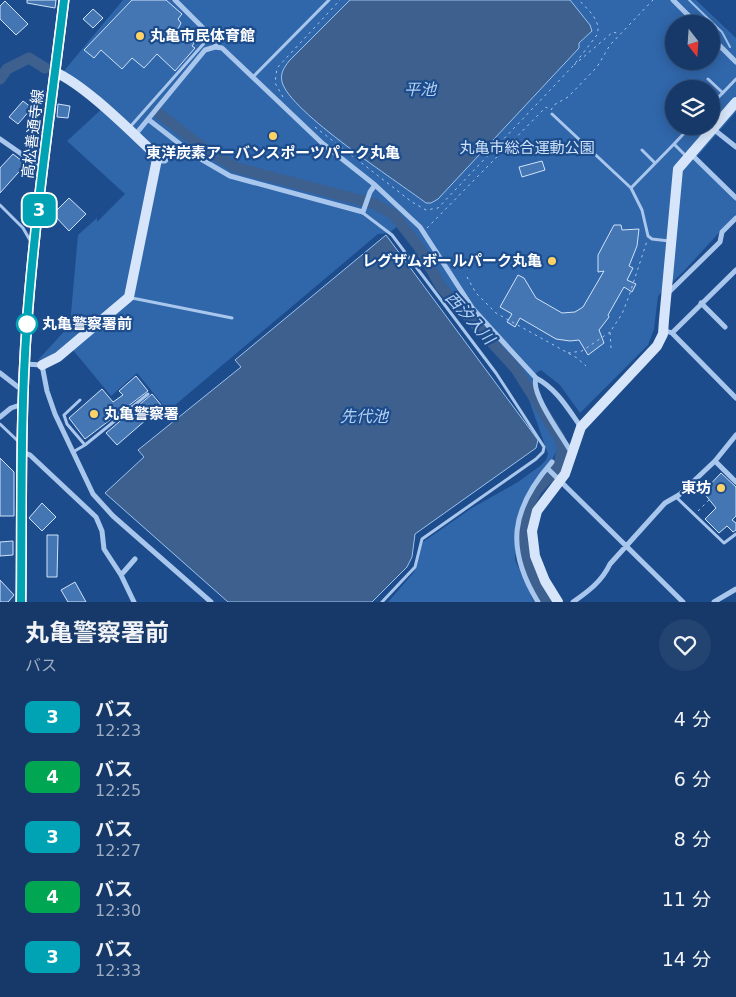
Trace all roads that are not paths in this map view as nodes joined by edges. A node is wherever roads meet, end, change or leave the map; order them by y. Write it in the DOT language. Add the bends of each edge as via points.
graph roads {
  1 [pos="64,0"];
  2 [pos="175,0"];
  3 [pos="329,0"];
  4 [pos="673,0"];
  5 [pos="689,15"];
  6 [pos="200,36"];
  7 [pos="720,46"];
  8 [pos="216,47"];
  9 [pos="736,62"];
  10 [pos="56,72"];
  11 [pos="252,78"];
  12 [pos="708,79"];
  13 [pos="736,79"];
  14 [pos="723,93"];
  15 [pos="720,96"];
  16 [pos="736,102"];
  17 [pos="551,112"];
  18 [pos="720,119"];
  19 [pos="148,120"];
  20 [pos="131,132"];
  21 [pos="720,134"];
  22 [pos="682,135"];
  23 [pos="706,135"];
  24 [pos="0,139"];
  25 [pos="674,144"];
  26 [pos="180,145"];
  27 [pos="736,147"];
  28 [pos="642,150"];
  29 [pos="688,154"];
  30 [pos="156,161"];
  31 [pos="655,163"];
  32 [pos="44,169"];
  33 [pos="375,185"];
  34 [pos="631,188"];
  35 [pos="736,198"];
  36 [pos="0,205"];
  37 [pos="363,212"];
  38 [pos="736,218"];
  39 [pos="670,241"];
  40 [pos="34,246"];
  41 [pos="736,270"];
  42 [pos="666,296"];
  43 [pos="129,297"];
  44 [pos="701,303"];
  45 [pos="232,318"];
  46 [pos="725,327"];
  47 [pos="668,332"];
  48 [pos="25,364"];
  49 [pos="42,365"];
  50 [pos="0,373"];
  51 [pos="536,378"];
  52 [pos="24,387"];
  53 [pos="148,394"];
  54 [pos="736,398"];
  55 [pos="80,400"];
  56 [pos="23,404"];
  57 [pos="0,417"];
  58 [pos="0,424"];
  59 [pos="581,427"];
  60 [pos="736,434"];
  61 [pos="85,445"];
  62 [pos="23,449"];
  63 [pos="72,452"];
  64 [pos="572,455"];
  65 [pos="715,461"];
  66 [pos="552,462"];
  67 [pos="547,468"];
  68 [pos="558,480"];
  69 [pos="736,482"];
  70 [pos="676,496"];
  71 [pos="736,534"];
  72 [pos="626,546"];
  73 [pos="135,559"];
  74 [pos="121,575"];
  75 [pos="736,589"];
  76 [pos="21,602"];
  77 [pos="134,602"];
  78 [pos="211,602"];
  79 [pos="382,602"];
  80 [pos="538,602"];
  81 [pos="558,602"];
  82 [pos="573,602"];
  83 [pos="682,602"];
  84 [pos="714,602"];
  1 -- 10 [label="main road, 高松善通寺線"];
  2 -- 8 [label="street" via="215,40"];
  3 -- 11 [label="lane"];
  4 -- 5 [label="street"];
  6 -- 20 [label="lane" via="206,41"];
  7 -- 9 [label="street"];
  8 -- 11 [label="street" via="225,50"];
  8 -- 19 [label="street" via="205,50"];
  10 -- 20 [label="street"];
  10 -- 32 [label="main road, 高松善通寺線"];
  11 -- 33 [label="street" via="322,143"];
  12 -- 14 [label="lane"];
  13 -- 14 [label="lane"];
  14 -- 15 [label="lane"];
  16 -- 18 [label="street"];
  17 -- 34 [label="lane"];
  19 -- 20 [label="street"];
  19 -- 26 [label="street"];
  20 -- 30 [label="street" via="154,153"];
  21 -- 27 [label="street"];
  22 -- 25 [label="lane"];
  23 -- 29 [label="street"];
  24 -- 32 [label="street"];
  25 -- 29 [label="lane"];
  25 -- 31 [label="lane"];
  26 -- 30 [label="street" via="165,161"];
  26 -- 37 [label="street" via="238,179"];
  28 -- 31 [label="lane"];
  29 -- 35 [label="street"];
  29 -- 39 [label="street" via="676,177"];
  30 -- 43 [label="street"];
  31 -- 34 [label="lane"];
  32 -- 40 [label="main road, 高松善通寺線"];
  33 -- 37 [label="street"];
  33 -- 51 [label="street" via="422,230 473,309"];
  34 -- 39 [label="lane" via="642,210 648,236"];
  36 -- 40 [label="lane" via="23,228"];
  37 -- 79 [label="lane" via="392,235 496,373 544,447 536,459 422,539 415,567"];
  38 -- 42 [label="street" via="722,232 720,242"];
  39 -- 42 [label="street"];
  40 -- 48 [label="main road, 高松善通寺線"];
  41 -- 44 [label="street"];
  42 -- 47 [label="street"];
  43 -- 45 [label="lane"];
  43 -- 49 [label="street" via="58,357"];
  44 -- 46 [label="street"];
  44 -- 47 [label="street"];
  47 -- 54 [label="street"];
  47 -- 59 [label="street"];
  48 -- 49 [label="street"];
  48 -- 52 [label="main road, 高松善通寺線"];
  49 -- 63 [label="street" via="52,406"];
  50 -- 52 [label="street" via="18,387"];
  51 -- 59 [label="street" via="552,388"];
  51 -- 64 [label="street" via="534,384 538,397"];
  52 -- 56 [label="main road, 高松善通寺線"];
  53 -- 61 [label="lane"];
  55 -- 61 [label="lane" via="64,415 67,424"];
  56 -- 57 [label="street"];
  56 -- 62 [label="main road, 高松善通寺線"];
  58 -- 62 [label="lane"];
  59 -- 64 [label="street"];
  60 -- 65 [label="street"];
  61 -- 63 [label="lane"];
  62 -- 74 [label="street" via="96,517 104,549"];
  62 -- 76 [label="main road, 高松善通寺線"];
  63 -- 78 [label="street" via="93,494 113,516"];
  64 -- 68 [label="street"];
  65 -- 69 [label="street"];
  65 -- 70 [label="street"];
  66 -- 67 [label="street"];
  67 -- 68 [label="street"];
  67 -- 80 [label="street" via="527,495 517,529 521,570"];
  68 -- 72 [label="street"];
  68 -- 81 [label="street" via="537,512 532,530 538,565"];
  70 -- 71 [label="lane" via="724,543"];
  70 -- 72 [label="street" via="665,503"];
  72 -- 82 [label="street" via="604,576"];
  72 -- 83 [label="street"];
  73 -- 74 [label="street"];
  74 -- 77 [label="street"];
  75 -- 84 [label="street"];
}
